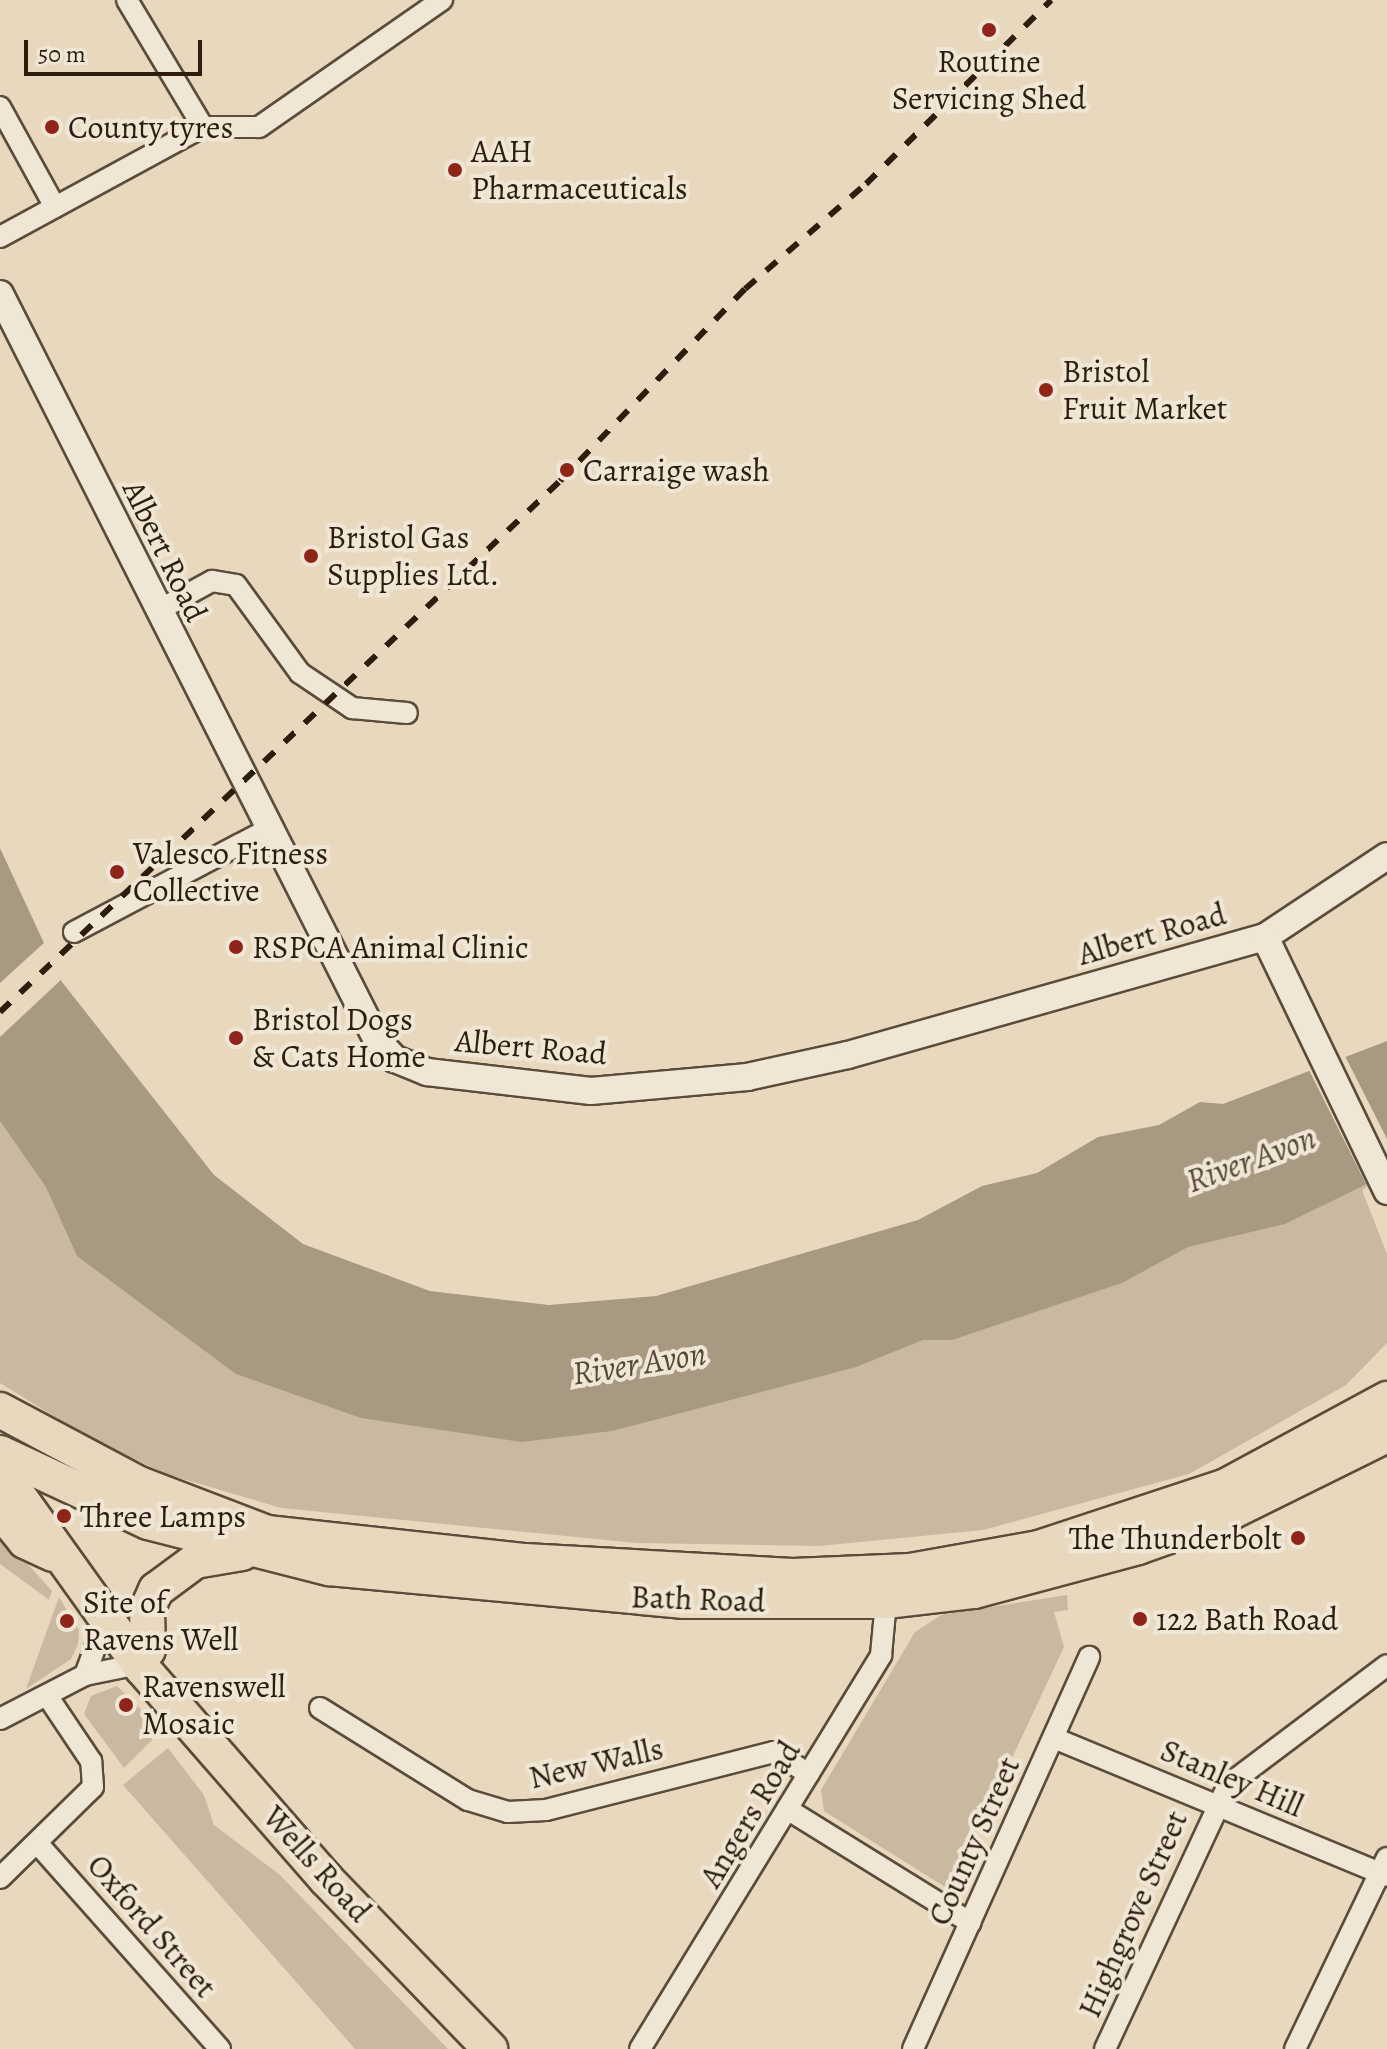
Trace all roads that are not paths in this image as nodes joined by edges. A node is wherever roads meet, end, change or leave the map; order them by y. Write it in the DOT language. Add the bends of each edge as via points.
graph roads {
  1 [pos="127,0"];
  2 [pos="442,0"];
  3 [pos="0,107"];
  4 [pos="203,127"];
  5 [pos="55,207"];
  6 [pos="0,237"];
  7 [pos="0,294"];
  8 [pos="157,611"];
  9 [pos="407,713"];
  10 [pos="267,830"];
  11 [pos="1387,856"];
  12 [pos="74,932"];
  13 [pos="1265,937"];
  14 [pos="1387,1191"];
  15 [pos="1387,1380"];
  16 [pos="1387,1399"];
  17 [pos="0,1410"];
  18 [pos="1387,1436"];
  19 [pos="0,1453"];
  20 [pos="0,1470"];
  21 [pos="1226,1486"];
  22 [pos="0,1510"];
  23 [pos="250,1553"];
  24 [pos="68,1561"];
  25 [pos="90,1590"];
  26 [pos="886,1601"];
  27 [pos="105,1621"];
  28 [pos="1089,1657"];
  29 [pos="147,1662"];
  30 [pos="1387,1665"];
  31 [pos="85,1675"];
  32 [pos="48,1697"];
  33 [pos="320,1708"];
  34 [pos="0,1719"];
  35 [pos="1054,1738"];
  36 [pos="809,1774"];
  37 [pos="1216,1803"];
  38 [pos="787,1809"];
  39 [pos="38,1844"];
  40 [pos="1383,1868"];
  41 [pos="0,1878"];
  42 [pos="971,1923"];
  43 [pos="220,2049"];
  44 [pos="490,2049"];
  45 [pos="640,2049"];
  46 [pos="913,2049"];
  47 [pos="1105,2049"];
  48 [pos="1295,2049"];
  1 -- 4 [label="street"];
  2 -- 4 [label="street" via="259,127"];
  3 -- 5 [label="street"];
  4 -- 5 [label="street"];
  5 -- 6 [label="street"];
  7 -- 8 [label="street, Albert Road"];
  8 -- 9 [label="street" via="212,581 236,585 300,673 352,708"];
  8 -- 10 [label="street, Albert Road"];
  10 -- 12 [label="street"];
  10 -- 13 [label="street, Albert Road" via="377,1040 395,1059 427,1072 576,1089 747,1077 848,1055"];
  11 -- 13 [label="street, Albert Road"];
  13 -- 14 [label="street"];
  15 -- 21 [label="highway, Bath Road"];
  16 -- 21 [label="highway, Bath Road"];
  17 -- 21 [label="highway, Bath Road" via="139,1484 267,1533 525,1561 793,1576 910,1571 1039,1548"];
  18 -- 26 [label="highway, Bath Road" via="1217,1519 1138,1547 974,1591"];
  19 -- 23 [label="highway, Bath Road" via="148,1522"];
  20 -- 24 [label="highway, Wells Road"];
  22 -- 24 [label="highway" via="25,1541"];
  23 -- 26 [label="highway, Bath Road" via="522,1589 733,1603"];
  23 -- 29 [label="highway" via="195,1561 156,1590 144,1628"];
  24 -- 25 [label="highway, Wells Road"];
  25 -- 27 [label="highway, Wells Road"];
  25 -- 29 [label="highway, Wells Road" via="108,1598"];
  26 -- 36 [label="street, Angers Road" via="881,1655"];
  27 -- 29 [label="highway, Wells Road"];
  27 -- 31 [label="street"];
  28 -- 35 [label="street, County Street"];
  29 -- 31 [label="street"];
  29 -- 44 [label="highway, Wells Road" via="327,1880"];
  30 -- 37 [label="street, Highgrove Street" via="1228,1785"];
  31 -- 32 [label="street"];
  32 -- 34 [label="street"];
  32 -- 39 [label="street" via="96,1774 93,1787"];
  33 -- 36 [label="street, New Walls" via="468,1800 508,1812 546,1810 774,1752"];
  35 -- 37 [label="street, Stanley Hill"];
  35 -- 42 [label="street, County Street"];
  36 -- 38 [label="street, Angers Road"];
  37 -- 40 [label="street, Stanley Hill"];
  37 -- 47 [label="street, Highgrove Street"];
  38 -- 42 [label="street"];
  38 -- 45 [label="street, Angers Road"];
  39 -- 41 [label="street"];
  39 -- 43 [label="street, Oxford Street"];
  40 -- 48 [label="street"];
  42 -- 46 [label="street, County Street"];
}
